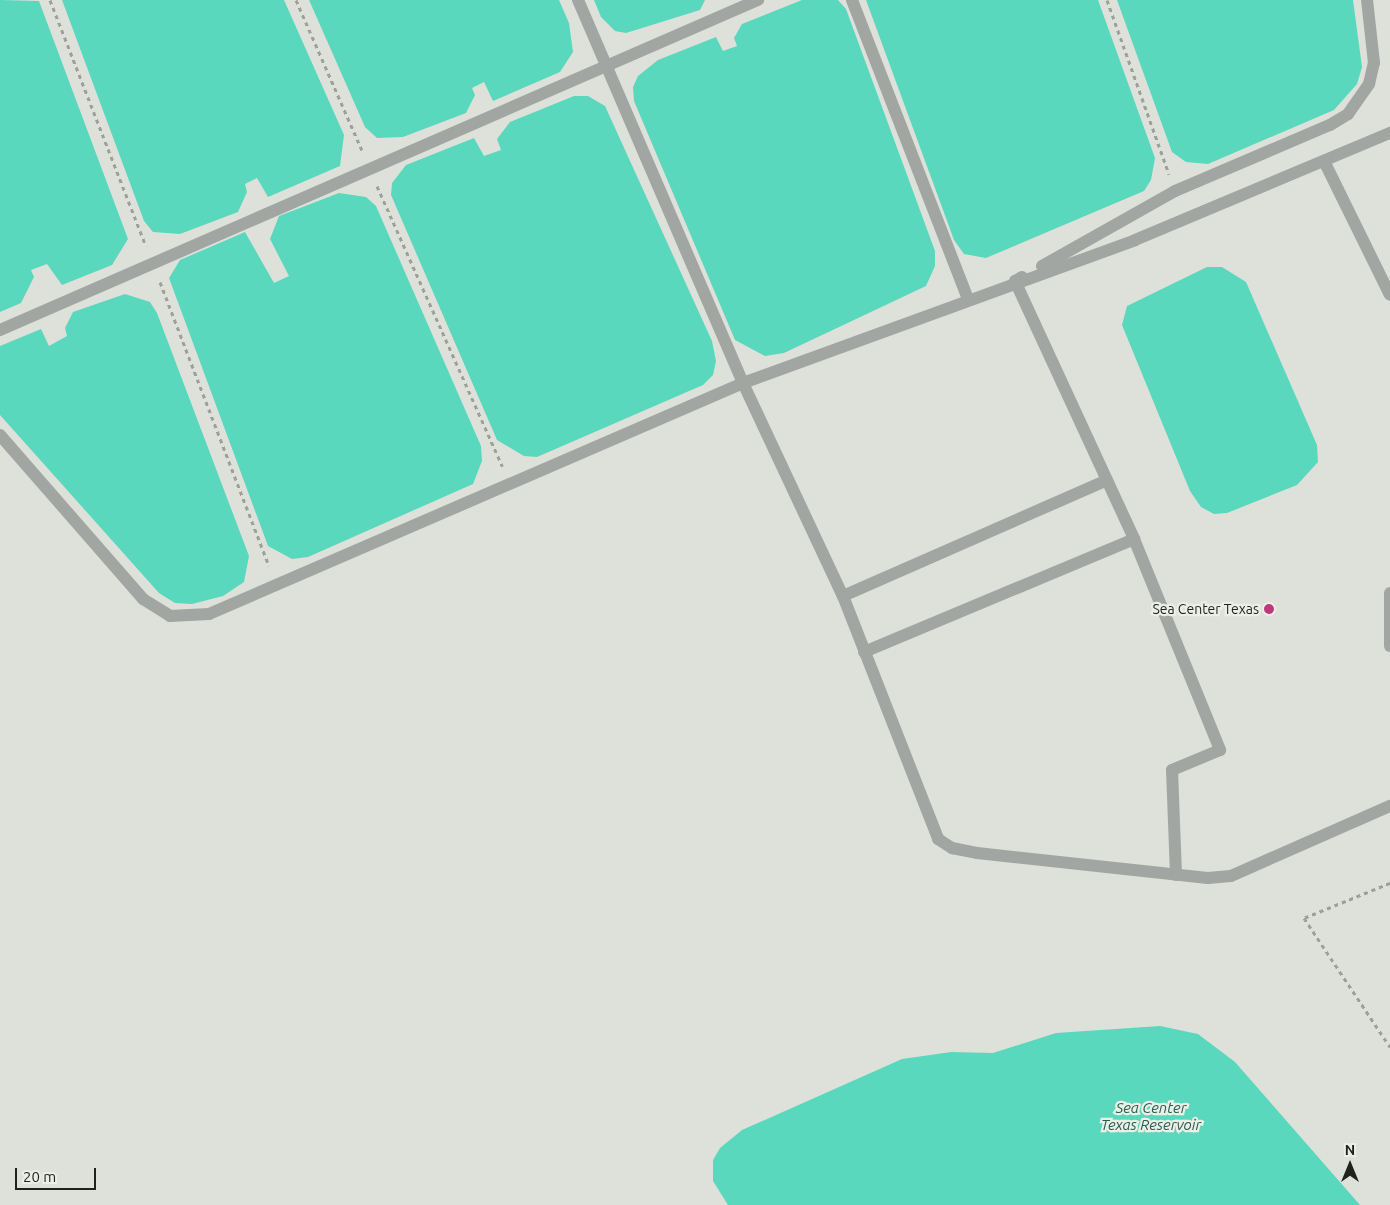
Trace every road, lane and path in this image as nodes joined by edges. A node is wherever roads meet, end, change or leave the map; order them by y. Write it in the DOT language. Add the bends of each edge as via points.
graph roads {
  1 [pos="50,0"];
  2 [pos="296,0"];
  3 [pos="578,0"];
  4 [pos="758,0"];
  5 [pos="852,0"];
  6 [pos="1107,0"];
  7 [pos="1367,0"];
  8 [pos="606,66"];
  9 [pos="1390,133"];
  10 [pos="1324,161"];
  11 [pos="369,168"];
  12 [pos="1176,191"];
  13 [pos="153,263"];
  14 [pos="1015,281"];
  15 [pos="1390,295"];
  16 [pos="968,299"];
  17 [pos="0,330"];
  18 [pos="743,383"];
  19 [pos="0,435"];
  20 [pos="1107,480"];
  21 [pos="510,484"];
  22 [pos="1134,539"];
  23 [pos="276,584"];
  24 [pos="1390,593"];
  25 [pos="842,596"];
  26 [pos="1390,646"];
  27 [pos="864,652"];
  28 [pos="1390,806"];
  29 [pos="1176,875"];
  30 [pos="1390,883"];
  31 [pos="1390,1047"];
  1 -- 13 [label="path"];
  2 -- 11 [label="path"];
  3 -- 8 [label="lane"];
  4 -- 8 [label="lane"];
  5 -- 16 [label="lane"];
  6 -- 12 [label="path"];
  7 -- 12 [label="lane" via="1374,64 1369,84 1348,114 1330,125"];
  8 -- 11 [label="lane"];
  8 -- 18 [label="lane"];
  9 -- 10 [label="lane"];
  10 -- 14 [label="lane" via="1135,240"];
  10 -- 15 [label="lane"];
  11 -- 13 [label="lane"];
  11 -- 21 [label="path"];
  12 -- 14 [label="lane"];
  13 -- 17 [label="lane"];
  13 -- 23 [label="path"];
  14 -- 16 [label="lane"];
  14 -- 20 [label="lane"];
  16 -- 18 [label="lane"];
  18 -- 21 [label="lane"];
  18 -- 25 [label="lane"];
  19 -- 23 [label="lane" via="154,608 170,616 189,618"];
  20 -- 22 [label="lane"];
  20 -- 25 [label="lane"];
  21 -- 23 [label="lane"];
  22 -- 27 [label="lane"];
  22 -- 29 [label="lane" via="1220,750 1172,770"];
  24 -- 26 [label="lane"];
  25 -- 27 [label="lane"];
  27 -- 29 [label="lane" via="938,838 952,848 977,853"];
  28 -- 29 [label="lane" via="1231,876"];
  30 -- 31 [label="path" via="1304,918"];
}
